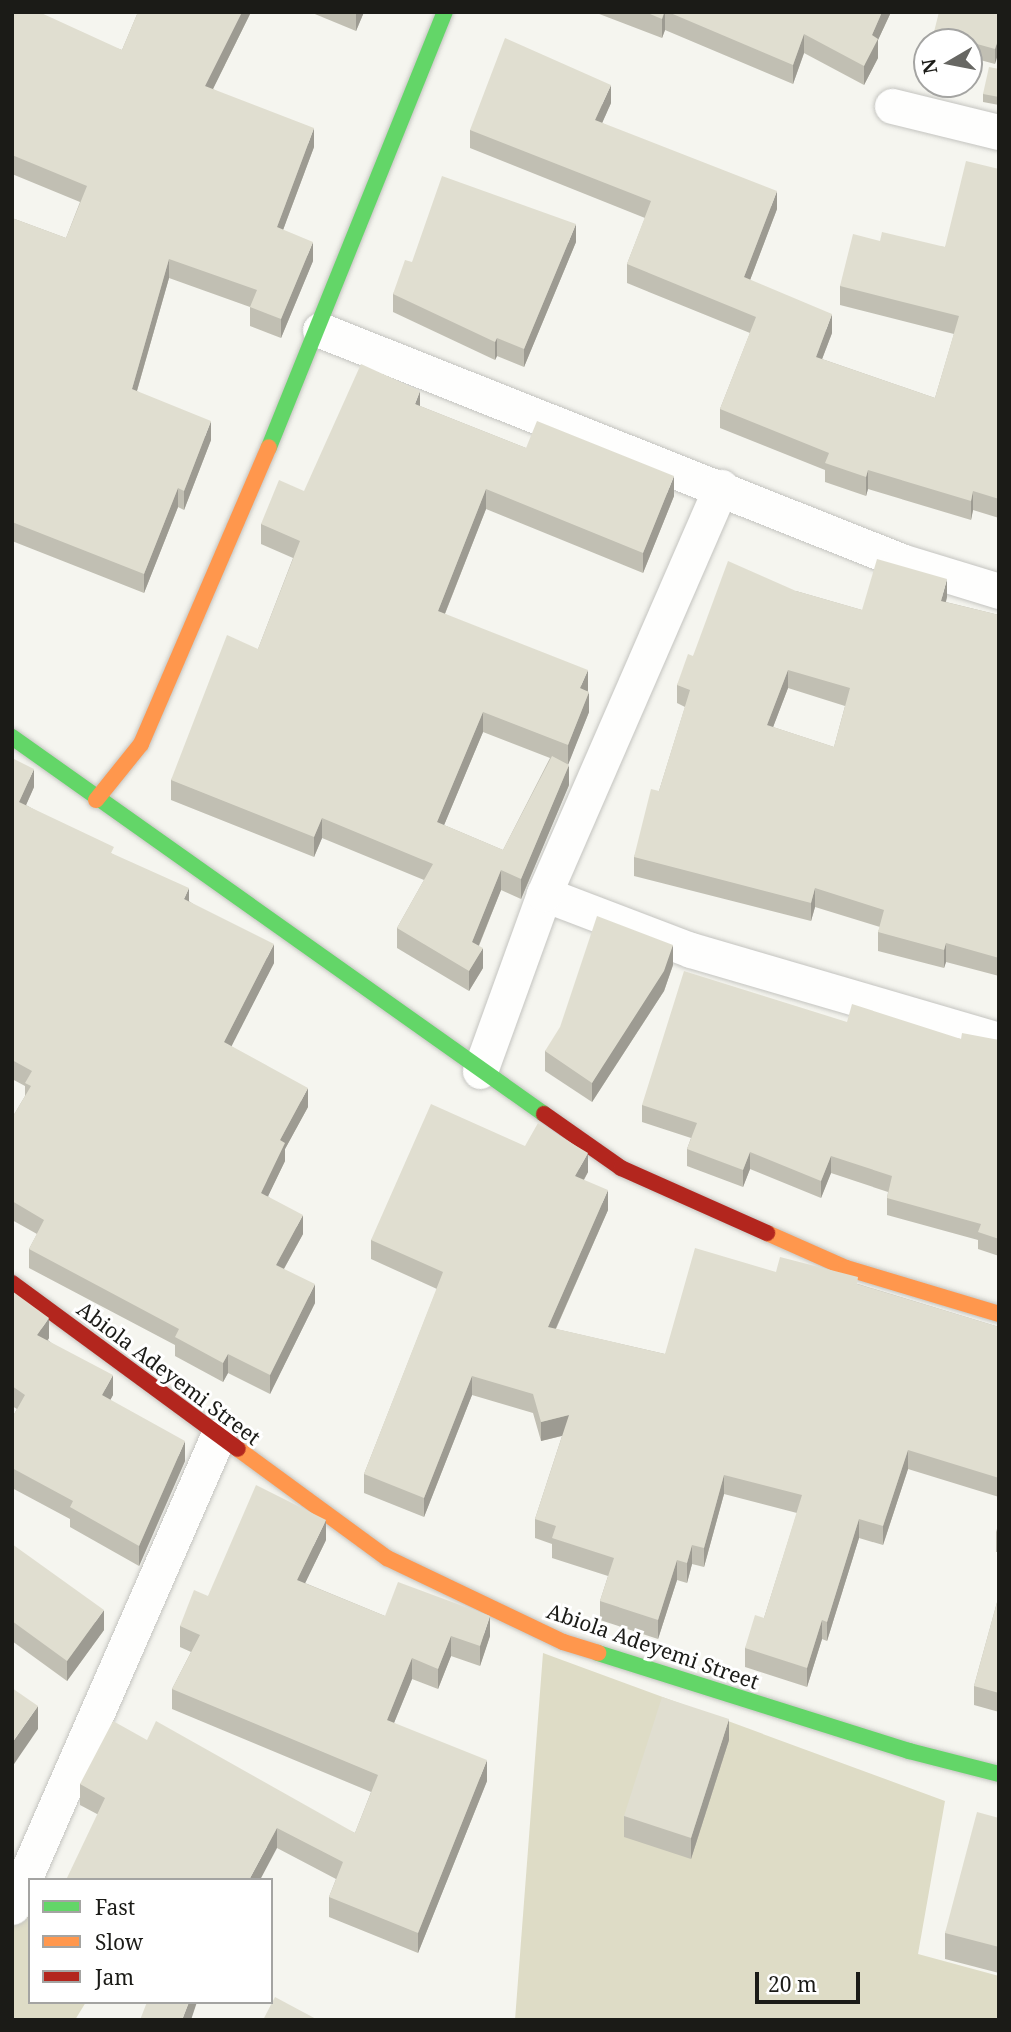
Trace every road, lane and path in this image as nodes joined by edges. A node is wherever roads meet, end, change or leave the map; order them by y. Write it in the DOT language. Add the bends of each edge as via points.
graph roads {
  1 [pos="445,12"];
  2 [pos="892,106"];
  3 [pos="999,132"];
  4 [pos="320,330"];
  5 [pos="721,487"];
  6 [pos="999,591"];
  7 [pos="12,737"];
  8 [pos="96,800"];
  9 [pos="544,894"];
  10 [pos="999,1040"];
  11 [pos="480,1071"];
  12 [pos="12,1283"];
  13 [pos="999,1314"];
  14 [pos="218,1436"];
  15 [pos="999,1774"];
  16 [pos="12,1907"];
  1 -- 4 [label="street"];
  2 -- 3 [label="street"];
  4 -- 5 [label="street"];
  4 -- 8 [label="street" via="141,744"];
  5 -- 6 [label="street" via="901,561"];
  5 -- 9 [label="street"];
  7 -- 8 [label="street"];
  8 -- 11 [label="street"];
  9 -- 10 [label="street" via="691,950"];
  9 -- 11 [label="street"];
  11 -- 13 [label="street" via="621,1168 845,1268"];
  12 -- 14 [label="street, Abiola Adeyemi Street"];
  14 -- 15 [label="street, Abiola Adeyemi Street" via="387,1558 563,1642 909,1751"];
  14 -- 16 [label="street"];
}
